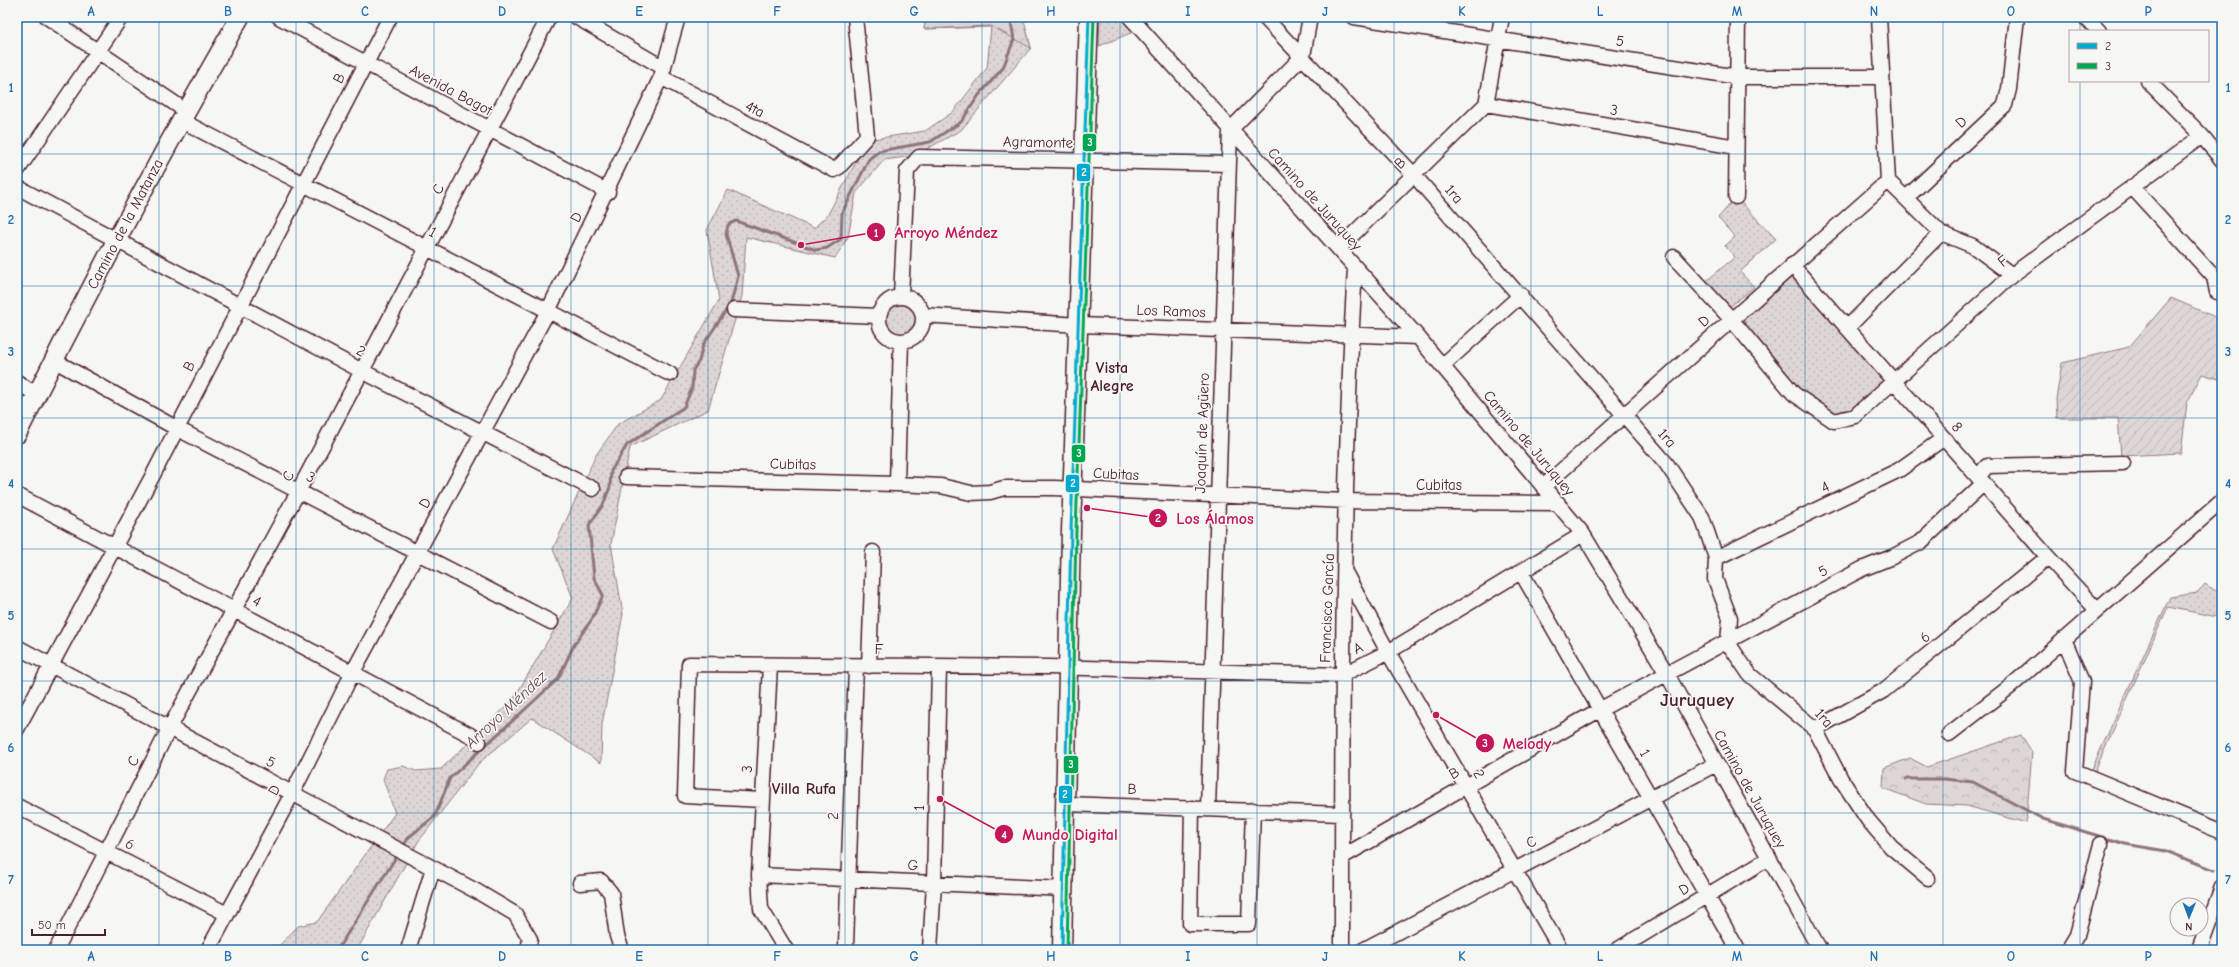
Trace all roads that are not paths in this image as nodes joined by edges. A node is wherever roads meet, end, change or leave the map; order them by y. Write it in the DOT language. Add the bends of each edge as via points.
graph roads {
  1 [pos="47,17"];
  2 [pos="121,17"];
  3 [pos="240,17"];
  4 [pos="279,17"];
  5 [pos="390,17"];
  6 [pos="549,17"];
  7 [pos="576,17"];
  8 [pos="678,17"];
  9 [pos="855,17"];
  10 [pos="1089,17"];
  11 [pos="1130,17"];
  12 [pos="1264,17"];
  13 [pos="1310,17"];
  14 [pos="1354,17"];
  15 [pos="1502,17"];
  16 [pos="1738,17"];
  17 [pos="1879,17"];
  18 [pos="2017,17"];
  19 [pos="2085,17"];
  20 [pos="2098,30"];
  21 [pos="1499,40"];
  22 [pos="98,51"];
  23 [pos="1303,56"];
  24 [pos="366,63"];
  25 [pos="663,73"];
  26 [pos="1738,77"];
  27 [pos="1882,77"];
  28 [pos="2149,82"];
  29 [pos="1486,104"];
  30 [pos="183,116"];
  31 [pos="488,129"];
  32 [pos="1230,130"];
  33 [pos="2202,136"];
  34 [pos="1736,147"];
  35 [pos="1085,160"];
  36 [pos="2222,160"];
  37 [pos="1229,164"];
  38 [pos="17,171"];
  39 [pos="1413,174"];
  40 [pos="1888,181"];
  41 [pos="304,184"];
  42 [pos="17,187"];
  43 [pos="2133,188"];
  44 [pos="608,192"];
  45 [pos="1736,197"];
  46 [pos="1906,198"];
  47 [pos="1941,233"];
  48 [pos="115,239"];
  49 [pos="427,248"];
  50 [pos="1339,248"];
  51 [pos="1674,257"];
  52 [pos="1792,265"];
  53 [pos="1355,268"];
  54 [pos="2012,275"];
  55 [pos="2217,292"];
  56 [pos="1521,295"];
  57 [pos="900,296"];
  58 [pos="240,305"];
  59 [pos="734,310"];
  60 [pos="548,311"];
  61 [pos="923,315"];
  62 [pos="879,316"];
  63 [pos="1731,319"];
  64 [pos="1079,325"];
  65 [pos="1847,328"];
  66 [pos="1222,330"];
  67 [pos="1351,335"];
  68 [pos="1418,337"];
  69 [pos="901,341"];
  70 [pos="55,361"];
  71 [pos="1442,366"];
  72 [pos="362,371"];
  73 [pos="670,374"];
  74 [pos="17,382"];
  75 [pos="1895,382"];
  76 [pos="37,395"];
  77 [pos="1625,415"];
  78 [pos="176,428"];
  79 [pos="484,433"];
  80 [pos="17,434"];
  81 [pos="1944,438"];
  82 [pos="2123,463"];
  83 [pos="626,477"];
  84 [pos="1981,480"];
  85 [pos="897,484"];
  86 [pos="1543,487"];
  87 [pos="593,489"];
  88 [pos="1072,489"];
  89 [pos="299,490"];
  90 [pos="17,495"];
  91 [pos="1217,496"];
  92 [pos="1346,501"];
  93 [pos="2222,501"];
  94 [pos="1558,503"];
  95 [pos="1583,534"];
  96 [pos="115,546"];
  97 [pos="417,552"];
  98 [pos="873,552"];
  99 [pos="2048,557"];
  100 [pos="1716,558"];
  101 [pos="1521,572"];
  102 [pos="1346,574"];
  103 [pos="235,609"];
  104 [pos="2097,610"];
  105 [pos="551,622"];
  106 [pos="2064,639"];
  107 [pos="1728,643"];
  108 [pos="17,647"];
  109 [pos="1388,652"];
  110 [pos="770,665"];
  111 [pos="50,666"];
  112 [pos="863,666"];
  113 [pos="939,667"];
  114 [pos="1069,668"];
  115 [pos="353,672"];
  116 [pos="1212,672"];
  117 [pos="1667,674"];
  118 [pos="1342,675"];
  119 [pos="1601,709"];
  120 [pos="17,729"];
  121 [pos="169,729"];
  122 [pos="1815,729"];
  123 [pos="1949,734"];
  124 [pos="479,742"];
  125 [pos="1716,764"];
  126 [pos="1466,785"];
  127 [pos="293,792"];
  128 [pos="1651,799"];
  129 [pos="762,800"];
  130 [pos="1066,804"];
  131 [pos="17,806"];
  132 [pos="1192,808"];
  133 [pos="1208,808"];
  134 [pos="1253,810"];
  135 [pos="1341,814"];
  136 [pos="2222,832"];
  137 [pos="2101,844"];
  138 [pos="105,851"];
  139 [pos="1342,857"];
  140 [pos="1769,858"];
  141 [pos="433,868"];
  142 [pos="1515,870"];
  143 [pos="759,875"];
  144 [pos="848,878"];
  145 [pos="1928,878"];
  146 [pos="934,883"];
  147 [pos="580,884"];
  148 [pos="2222,887"];
  149 [pos="1064,889"];
  150 [pos="1706,895"];
  151 [pos="227,914"];
  152 [pos="846,944"];
  153 [pos="56,950"];
  154 [pos="208,950"];
  155 [pos="408,950"];
  156 [pos="528,950"];
  157 [pos="622,950"];
  158 [pos="786,950"];
  159 [pos="930,950"];
  160 [pos="1062,950"];
  161 [pos="1342,950"];
  162 [pos="1363,950"];
  163 [pos="1561,950"];
  164 [pos="1617,950"];
  165 [pos="1738,950"];
  166 [pos="1820,950"];
  167 [pos="2068,950"];
  168 [pos="2199,950"];
  1 -- 22 [label="street"];
  2 -- 22 [label="street"];
  3 -- 30 [label="main road, Camino de la Matanza"];
  4 -- 24 [label="street, Avenida Bagot"];
  5 -- 24 [label="street, B"];
  6 -- 31 [label="street, C"];
  7 -- 25 [label="street, 4ta"];
  8 -- 25 [label="street"];
  9 -- 25 [label="street, 4ta" via="867,136 834,170"];
  10 -- 35 [label="main road"];
  11 -- 32 [label="street, Camino de Juruquey"];
  12 -- 23 [label="street, 1ra"];
  13 -- 23 [label="street"];
  14 -- 21 [label="street, 5"];
  15 -- 21 [label="street"];
  16 -- 26 [label="street"];
  17 -- 27 [label="street"];
  18 -- 46 [label="street, D" via="2005,105"];
  19 -- 20 [label="street"];
  21 -- 26 [label="street, 5"];
  21 -- 29 [label="street"];
  22 -- 30 [label="street"];
  22 -- 38 [label="street"];
  23 -- 32 [label="street"];
  23 -- 39 [label="street, 1ra"];
  24 -- 31 [label="street, Avenida Bagot"];
  24 -- 41 [label="street, B"];
  25 -- 44 [label="street, D"];
  26 -- 27 [label="street, 5"];
  26 -- 34 [label="street"];
  27 -- 40 [label="street"];
  28 -- 33 [label="street"];
  29 -- 34 [label="street, 3"];
  29 -- 39 [label="street, B"];
  30 -- 41 [label="street, 1"];
  30 -- 48 [label="main road, Camino de la Matanza"];
  31 -- 44 [label="street, Avenida Bagot"];
  31 -- 49 [label="street, C"];
  32 -- 37 [label="street, Joaquín de Agüero"];
  32 -- 50 [label="street, Camino de Juruquey"];
  33 -- 36 [label="street"];
  33 -- 43 [label="street, F"];
  34 -- 45 [label="street"];
  35 -- 37 [label="street, Agramonte"];
  35 -- 57 [label="street, Agramonte" via="919,157 907,172"];
  35 -- 64 [label="main road"];
  37 -- 66 [label="street, Joaquín de Agüero"];
  39 -- 50 [label="street, B"];
  39 -- 56 [label="street, 1ra"];
  40 -- 46 [label="street"];
  40 -- 52 [label="street, D"];
  41 -- 49 [label="street, 1"];
  41 -- 58 [label="street, B"];
  42 -- 48 [label="street"];
  43 -- 54 [label="street, F"];
  43 -- 55 [label="street" via="2214,278"];
  44 -- 60 [label="street, D"];
  46 -- 47 [label="street"];
  47 -- 54 [label="street" via="1973,246"];
  47 -- 65 [label="street"];
  48 -- 58 [label="street, 2"];
  48 -- 70 [label="main road, Camino de la Matanza"];
  49 -- 60 [label="street, 1"];
  49 -- 72 [label="street, C"];
  50 -- 53 [label="street, Camino de Juruquey"];
  51 -- 63 [label="street"];
  52 -- 63 [label="street, D"];
  52 -- 65 [label="street, 8"];
  53 -- 67 [label="street, Francisco García"];
  53 -- 68 [label="street, Camino de Juruquey"];
  54 -- 75 [label="street, F"];
  56 -- 71 [label="street"];
  56 -- 77 [label="street, 1ra"];
  57 -- 61 [label="street" via="918,304"];
  57 -- 62 [label="street" via="884,304"];
  58 -- 72 [label="street, 2"];
  58 -- 78 [label="street, B"];
  59 -- 62 [label="street"];
  60 -- 73 [label="street, 1"];
  60 -- 79 [label="street, D"];
  61 -- 64 [label="street, Los Ramos"];
  61 -- 69 [label="street" via="923,323 915,336"];
  62 -- 69 [label="street" via="882,330 887,336"];
  63 -- 75 [label="street, F" via="1794,394 1833,421 1855,416"];
  63 -- 77 [label="street, D"];
  64 -- 66 [label="street, Los Ramos"];
  64 -- 88 [label="main road"];
  65 -- 75 [label="street, 8"];
  66 -- 67 [label="street, Los Ramos"];
  66 -- 91 [label="street, Joaquín de Agüero"];
  67 -- 68 [label="street, Los Ramos"];
  67 -- 92 [label="street, Francisco García"];
  68 -- 71 [label="street, Camino de Juruquey"];
  69 -- 85 [label="street"];
  70 -- 76 [label="main road, Camino de la Matanza"];
  70 -- 78 [label="street, 3"];
  71 -- 86 [label="street, Camino de Juruquey"];
  72 -- 79 [label="street, 2"];
  72 -- 89 [label="street, C"];
  74 -- 76 [label="street"];
  75 -- 81 [label="street, 8"];
  76 -- 80 [label="main road, Camino de la Matanza"];
  77 -- 86 [label="street, D"];
  77 -- 100 [label="street, 1ra" via="1666,463 1702,517"];
  78 -- 89 [label="street, 3"];
  78 -- 96 [label="street, B"];
  79 -- 87 [label="street, 2"];
  79 -- 97 [label="street, D"];
  81 -- 84 [label="street, 8"];
  81 -- 100 [label="street, 4" via="1899,470"];
  82 -- 84 [label="street, 5" via="1988,466"];
  83 -- 85 [label="street, Cubitas"];
  84 -- 99 [label="street, 8"];
  84 -- 107 [label="street, 5" via="1921,542 1862,569"];
  85 -- 88 [label="street, Cubitas" via="941,486 971,493 1004,488"];
  86 -- 94 [label="street, Camino de Juruquey"];
  88 -- 91 [label="street, Cubitas"];
  88 -- 114 [label="main road"];
  89 -- 97 [label="street, 3"];
  89 -- 103 [label="street, C"];
  90 -- 96 [label="street, 4"];
  91 -- 92 [label="street, Cubitas"];
  91 -- 116 [label="street, Joaquín de Agüero"];
  92 -- 94 [label="street, Cubitas"];
  92 -- 102 [label="street, Francisco García"];
  93 -- 104 [label="street"];
  94 -- 95 [label="street, Camino de Juruquey"];
  95 -- 101 [label="street, A"];
  95 -- 117 [label="street, Camino de Juruquey"];
  96 -- 103 [label="street, 4"];
  96 -- 111 [label="street, B"];
  97 -- 105 [label="street, 3"];
  97 -- 115 [label="street, D"];
  98 -- 112 [label="street, 2"];
  99 -- 104 [label="street, 8"];
  99 -- 122 [label="street, 6" via="1883,692"];
  100 -- 107 [label="street, 1ra" via="1714,579 1730,618"];
  101 -- 109 [label="street, A"];
  101 -- 119 [label="street, 1"];
  102 -- 109 [label="street, 2"];
  102 -- 118 [label="street, Francisco García"];
  103 -- 115 [label="street, 4"];
  103 -- 121 [label="street, C"];
  104 -- 106 [label="street"];
  106 -- 123 [label="street" via="2011,686"];
  106 -- 136 [label="street" via="2082,682 2075,771"];
  107 -- 117 [label="street, 5"];
  107 -- 122 [label="street, 1ra" via="1750,675"];
  108 -- 111 [label="street, 5"];
  109 -- 118 [label="street, A"];
  109 -- 126 [label="street, 2"];
  110 -- 112 [label="street, F"];
  110 -- 129 [label="street, 3"];
  110 -- 129 [label="street, F" via="689,664 685,796"];
  111 -- 120 [label="street, B"];
  111 -- 121 [label="street, 5"];
  112 -- 113 [label="street, F"];
  112 -- 144 [label="street, 2"];
  113 -- 114 [label="street, F"];
  113 -- 146 [label="street, 1"];
  114 -- 116 [label="street, A"];
  114 -- 130 [label="main road"];
  115 -- 124 [label="street, 4" via="470,734"];
  115 -- 127 [label="street, D"];
  116 -- 118 [label="street, A"];
  116 -- 133 [label="street, Joaquín de Agüero"];
  117 -- 119 [label="street, B"];
  117 -- 125 [label="street, Camino de Juruquey"];
  118 -- 135 [label="street, Francisco García"];
  119 -- 126 [label="street, B"];
  119 -- 128 [label="street, 1"];
  121 -- 127 [label="street, 5"];
  121 -- 138 [label="street, C"];
  122 -- 145 [label="street, 1ra" via="1868,820 1891,847"];
  125 -- 128 [label="street, C"];
  125 -- 140 [label="street, Camino de Juruquey"];
  126 -- 139 [label="street, B"];
  126 -- 142 [label="street, 2"];
  127 -- 141 [label="street, 5"];
  127 -- 151 [label="street, D"];
  128 -- 142 [label="street, C"];
  128 -- 150 [label="street, 1"];
  129 -- 143 [label="street, 3"];
  130 -- 132 [label="street, B"];
  130 -- 149 [label="main road"];
  131 -- 138 [label="street, 6"];
  132 -- 133 [label="street, B"];
  132 -- 134 [label="street" via="1190,924 1249,924"];
  133 -- 134 [label="street, B"];
  134 -- 135 [label="street, B"];
  135 -- 139 [label="street, Francisco García"];
  137 -- 167 [label="street" via="2077,935"];
  138 -- 151 [label="street, 6"];
  138 -- 153 [label="street, C"];
  139 -- 161 [label="street, Francisco García"];
  140 -- 150 [label="street, D"];
  140 -- 166 [label="street, Camino de Juruquey"];
  141 -- 155 [label="street"];
  141 -- 156 [label="street" via="515,914 530,939"];
  142 -- 162 [label="street, C"];
  142 -- 163 [label="street, 2"];
  143 -- 144 [label="street, G"];
  143 -- 158 [label="street" via="761,909"];
  144 -- 146 [label="street, G"];
  144 -- 152 [label="street, 2"];
  146 -- 149 [label="street, G"];
  146 -- 159 [label="street, 1"];
  147 -- 157 [label="street" via="600,881 611,893 617,936"];
  148 -- 168 [label="street"];
  149 -- 160 [label="main road"];
  150 -- 164 [label="street, D"];
  150 -- 165 [label="street, 1"];
  151 -- 154 [label="street, D"];
}
